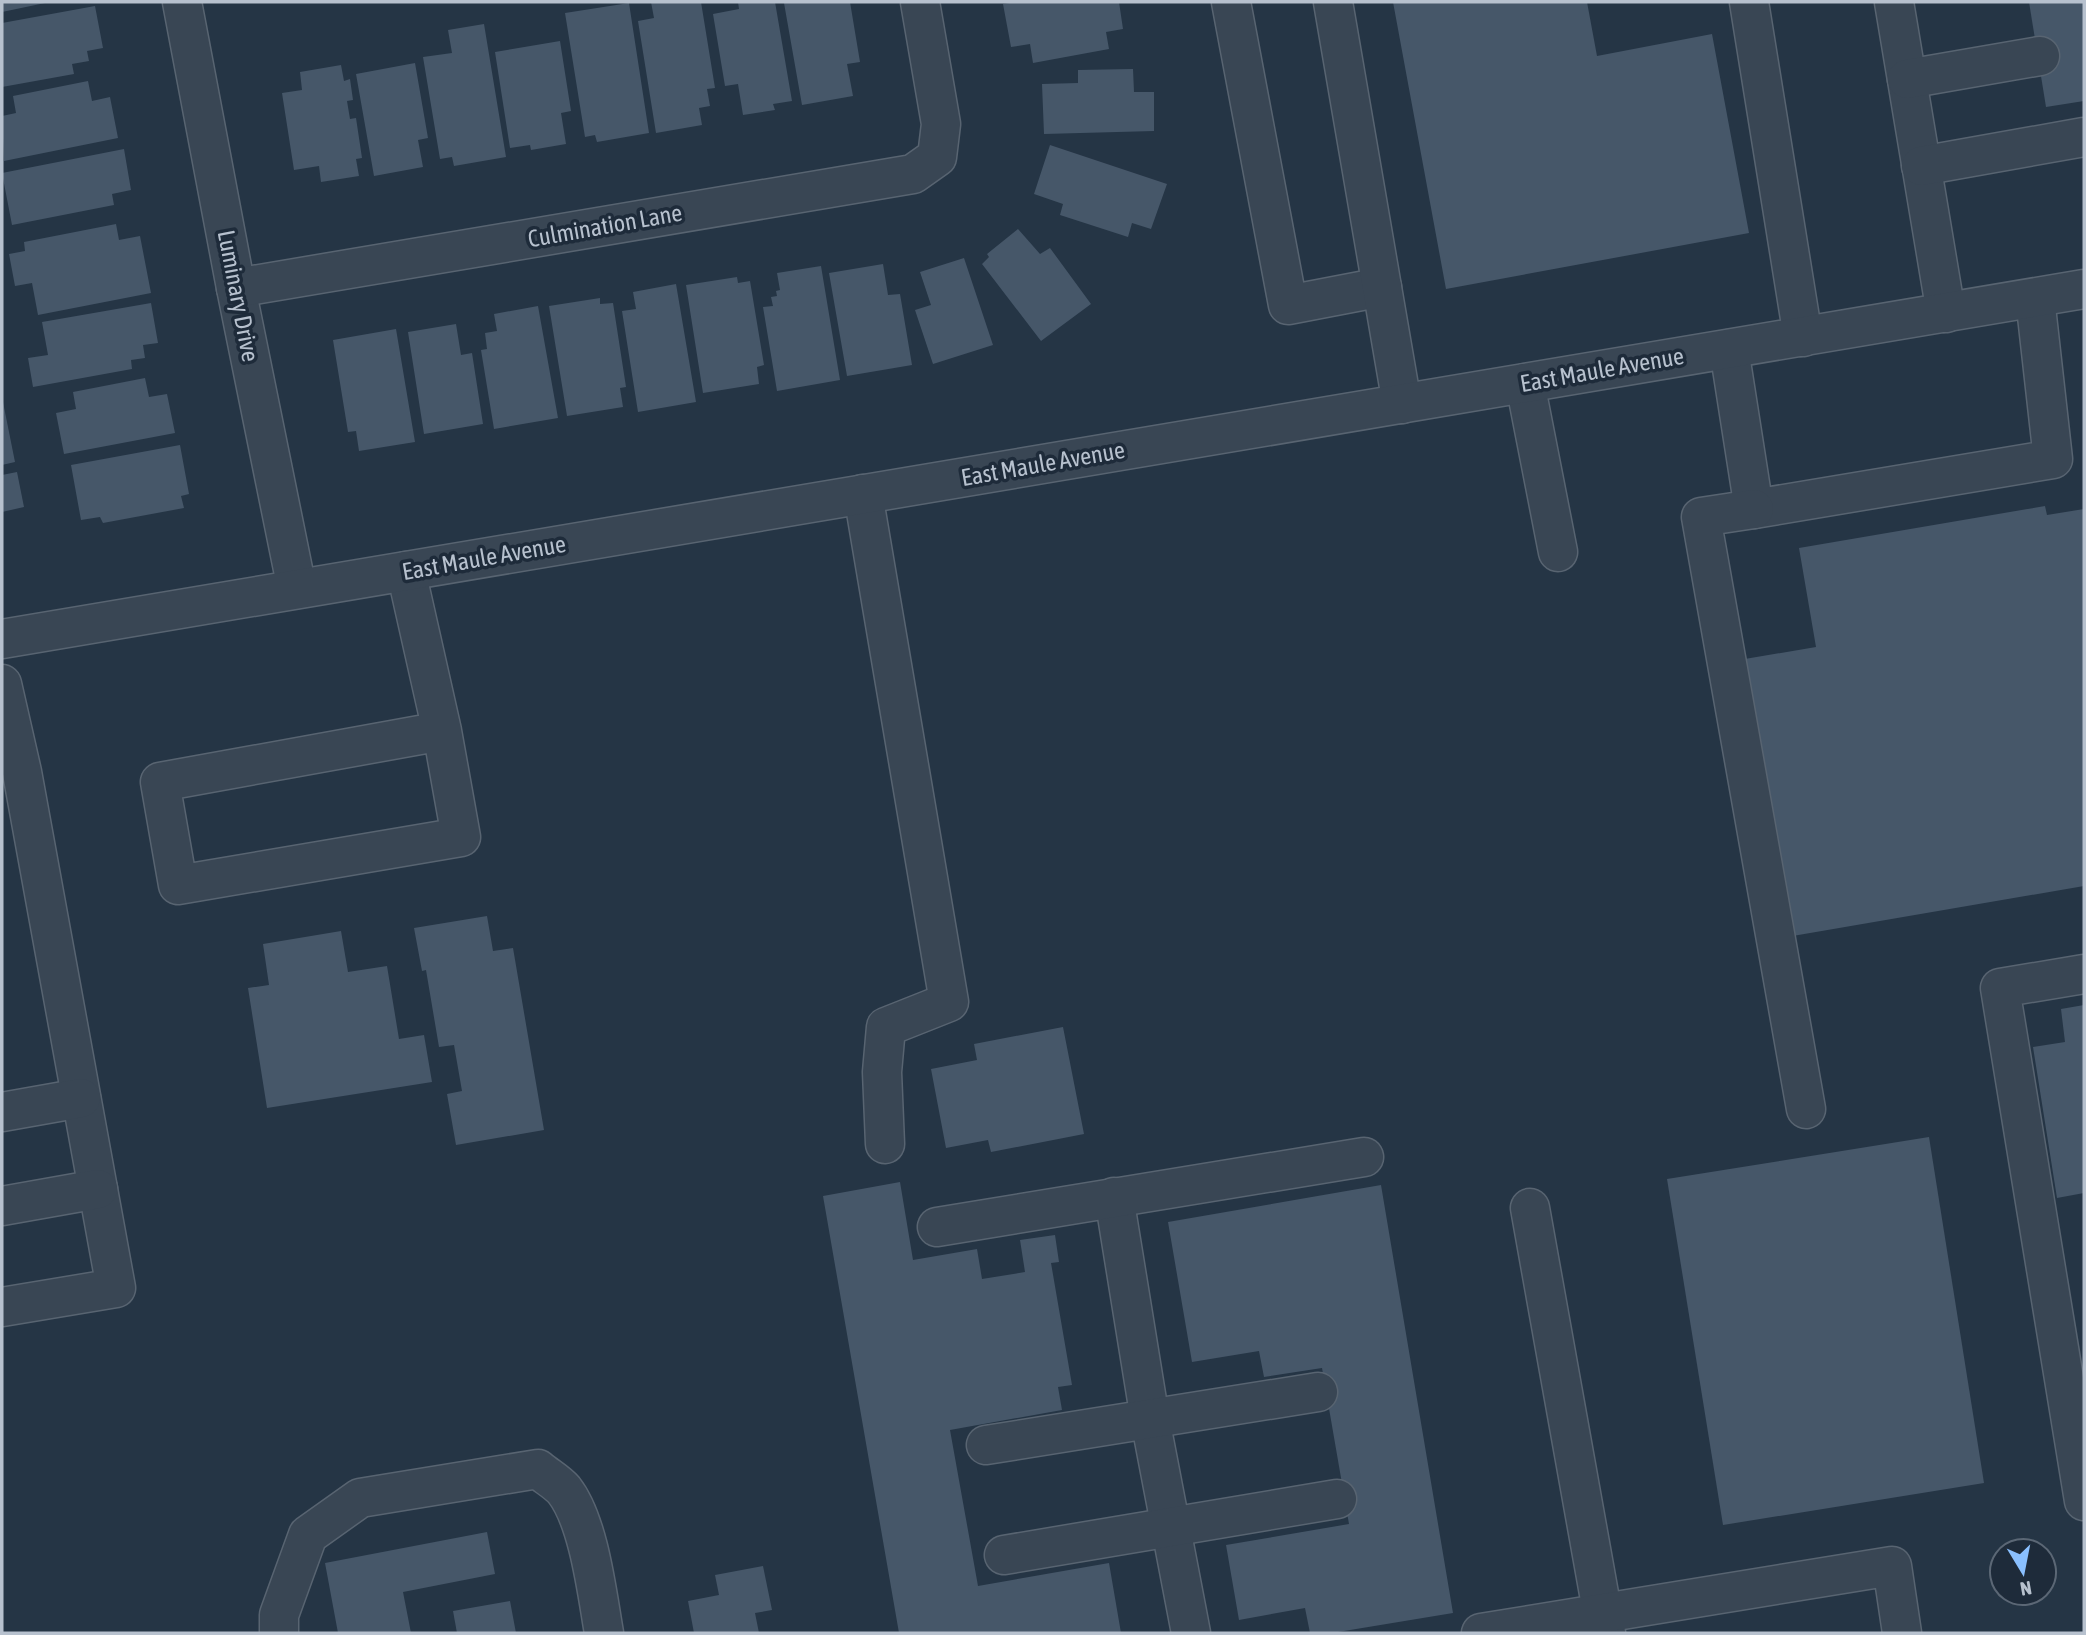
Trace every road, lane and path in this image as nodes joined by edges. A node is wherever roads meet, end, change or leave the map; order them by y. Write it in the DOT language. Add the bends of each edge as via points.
graph roads {
  1 [pos="182,2"];
  2 [pos="920,2"];
  3 [pos="1231,2"];
  4 [pos="1333,2"];
  5 [pos="1749,2"];
  6 [pos="1894,2"];
  7 [pos="2040,56"];
  8 [pos="1907,79"];
  9 [pos="2084,137"];
  10 [pos="1922,166"];
  11 [pos="1382,287"];
  12 [pos="236,288"];
  13 [pos="2084,289"];
  14 [pos="2035,298"];
  15 [pos="1946,313"];
  16 [pos="1802,337"];
  17 [pos="1729,349"];
  18 [pos="1525,383"];
  19 [pos="1402,404"];
  20 [pos="863,494"];
  21 [pos="1754,509"];
  22 [pos="1558,552"];
  23 [pos="406,571"];
  24 [pos="297,589"];
  25 [pos="2,639"];
  26 [pos="2,684"];
  27 [pos="442,731"];
  28 [pos="12,774"];
  29 [pos="2084,974"];
  30 [pos="81,1098"];
  31 [pos="1806,1109"];
  32 [pos="2,1112"];
  33 [pos="885,1144"];
  34 [pos="1364,1157"];
  35 [pos="98,1189"];
  36 [pos="1114,1197"];
  37 [pos="2,1206"];
  38 [pos="1530,1208"];
  39 [pos="937,1227"];
  40 [pos="2,1307"];
  41 [pos="1318,1392"];
  42 [pos="1150,1419"];
  43 [pos="986,1445"];
  44 [pos="1336,1499"];
  45 [pos="2084,1501"];
  46 [pos="1171,1527"];
  47 [pos="1004,1555"];
  48 [pos="1604,1624"];
  49 [pos="279,1633"];
  50 [pos="604,1633"];
  51 [pos="1191,1633"];
  52 [pos="1481,1633"];
  53 [pos="1902,1633"];
  1 -- 12 [label="street, Luminary Drive"];
  2 -- 12 [label="street, Culmination Lane" via="941,124 937,157 913,174"];
  3 -- 11 [label="street" via="1288,305"];
  4 -- 11 [label="street"];
  5 -- 16 [label="street"];
  6 -- 8 [label="street"];
  7 -- 8 [label="street"];
  8 -- 10 [label="street"];
  9 -- 10 [label="street"];
  10 -- 15 [label="street"];
  11 -- 19 [label="street"];
  12 -- 24 [label="street, Luminary Drive"];
  13 -- 14 [label="street, East Maule Avenue"];
  14 -- 15 [label="street, East Maule Avenue"];
  14 -- 21 [label="street" via="2053,459"];
  15 -- 16 [label="street, East Maule Avenue"];
  16 -- 17 [label="street, East Maule Avenue"];
  17 -- 18 [label="street, East Maule Avenue"];
  17 -- 21 [label="street"];
  18 -- 19 [label="street, East Maule Avenue"];
  18 -- 22 [label="street"];
  19 -- 20 [label="street, East Maule Avenue"];
  20 -- 23 [label="street, East Maule Avenue"];
  20 -- 33 [label="street" via="949,1002 886,1027 882,1072"];
  21 -- 31 [label="street" via="1701,517"];
  23 -- 24 [label="street, East Maule Avenue"];
  23 -- 27 [label="street"];
  24 -- 25 [label="street, East Maule Avenue"];
  26 -- 28 [label="street"];
  27 -- 27 [label="street" via="461,837 178,886 160,782"];
  28 -- 30 [label="street"];
  29 -- 45 [label="street" via="2000,988"];
  30 -- 32 [label="street"];
  30 -- 35 [label="street"];
  34 -- 36 [label="street"];
  35 -- 37 [label="street"];
  35 -- 40 [label="street" via="116,1288"];
  36 -- 39 [label="street"];
  36 -- 42 [label="street"];
  38 -- 48 [label="street"];
  41 -- 42 [label="street"];
  42 -- 43 [label="street"];
  42 -- 46 [label="street"];
  44 -- 46 [label="street"];
  46 -- 47 [label="street"];
  46 -- 51 [label="street"];
  48 -- 52 [label="street"];
  48 -- 53 [label="street" via="1892,1566"];
  49 -- 50 [label="street" via="279,1615 308,1535 360,1498 538,1469 564,1491 578,1518 591,1558"];
}
